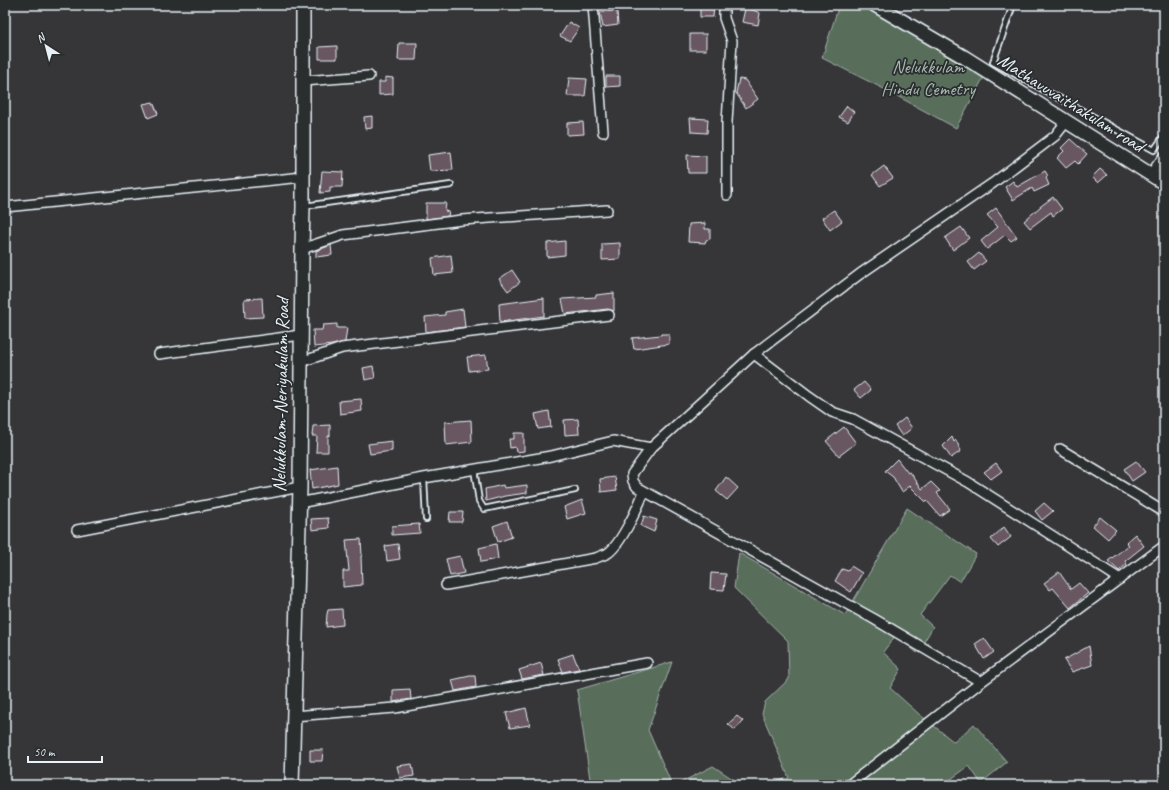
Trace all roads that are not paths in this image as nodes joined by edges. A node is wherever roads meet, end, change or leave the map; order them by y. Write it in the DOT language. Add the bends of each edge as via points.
graph roads {
  1 [pos="303,5"];
  2 [pos="593,5"];
  3 [pos="724,5"];
  4 [pos="875,5"];
  5 [pos="1013,5"];
  6 [pos="369,76"];
  7 [pos="303,81"];
  8 [pos="1066,122"];
  9 [pos="603,132"];
  10 [pos="1164,136"];
  11 [pos="1164,156"];
  12 [pos="1150,175"];
  13 [pos="303,177"];
  14 [pos="1164,183"];
  15 [pos="451,185"];
  16 [pos="727,195"];
  17 [pos="5,207"];
  18 [pos="303,207"];
  19 [pos="607,210"];
  20 [pos="302,249"];
  21 [pos="609,316"];
  22 [pos="301,336"];
  23 [pos="159,354"];
  24 [pos="754,354"];
  25 [pos="301,362"];
  26 [pos="651,448"];
  27 [pos="1060,449"];
  28 [pos="474,469"];
  29 [pos="424,478"];
  30 [pos="300,487"];
  31 [pos="575,490"];
  32 [pos="644,492"];
  33 [pos="299,503"];
  34 [pos="1164,512"];
  35 [pos="426,519"];
  36 [pos="76,530"];
  37 [pos="1164,546"];
  38 [pos="1120,579"];
  39 [pos="446,585"];
  40 [pos="647,663"];
  41 [pos="981,682"];
  42 [pos="293,716"];
  43 [pos="292,785"];
  44 [pos="850,785"];
  1 -- 7 [label="main road, Nelukkulam-Neriyakulam Road"];
  2 -- 9 [label="street"];
  3 -- 16 [label="street" via="724,18 732,42 727,122"];
  4 -- 8 [label="main road, Mathavuvaithakulam road" via="964,57"];
  5 -- 10 [label="lane" via="993,62 1154,150"];
  6 -- 7 [label="street"];
  7 -- 13 [label="main road, Nelukkulam-Neriyakulam Road"];
  8 -- 12 [label="main road, Mathavuvaithakulam road"];
  8 -- 24 [label="street" via="1055,136 993,183 860,274"];
  11 -- 12 [label="street"];
  12 -- 14 [label="main road, Mathavuvaithakulam road"];
  13 -- 17 [label="street"];
  13 -- 18 [label="main road, Nelukkulam-Neriyakulam Road"];
  15 -- 18 [label="lane"];
  18 -- 20 [label="main road, Nelukkulam-Neriyakulam Road"];
  19 -- 20 [label="street" via="462,220 343,235"];
  20 -- 22 [label="main road, Nelukkulam-Neriyakulam Road"];
  21 -- 25 [label="street" via="342,348"];
  22 -- 23 [label="street"];
  22 -- 25 [label="main road, Nelukkulam-Neriyakulam Road"];
  24 -- 26 [label="street"];
  24 -- 38 [label="street" via="832,412 853,419 968,482"];
  25 -- 30 [label="main road, Nelukkulam-Neriyakulam Road"];
  26 -- 28 [label="street" via="613,441 551,456"];
  26 -- 32 [label="street" via="632,474 634,484"];
  27 -- 34 [label="street"];
  28 -- 29 [label="street"];
  28 -- 31 [label="lane" via="479,501 484,509"];
  29 -- 33 [label="street"];
  29 -- 35 [label="lane"];
  30 -- 33 [label="main road, Nelukkulam-Neriyakulam Road"];
  30 -- 36 [label="street"];
  32 -- 39 [label="street" via="634,516 608,554"];
  32 -- 41 [label="street" via="874,619"];
  33 -- 42 [label="main road, Nelukkulam-Neriyakulam Road"];
  37 -- 38 [label="street"];
  38 -- 41 [label="street"];
  40 -- 42 [label="street" via="395,708"];
  41 -- 44 [label="street"];
  42 -- 43 [label="main road, Nelukkulam-Neriyakulam Road"];
}
